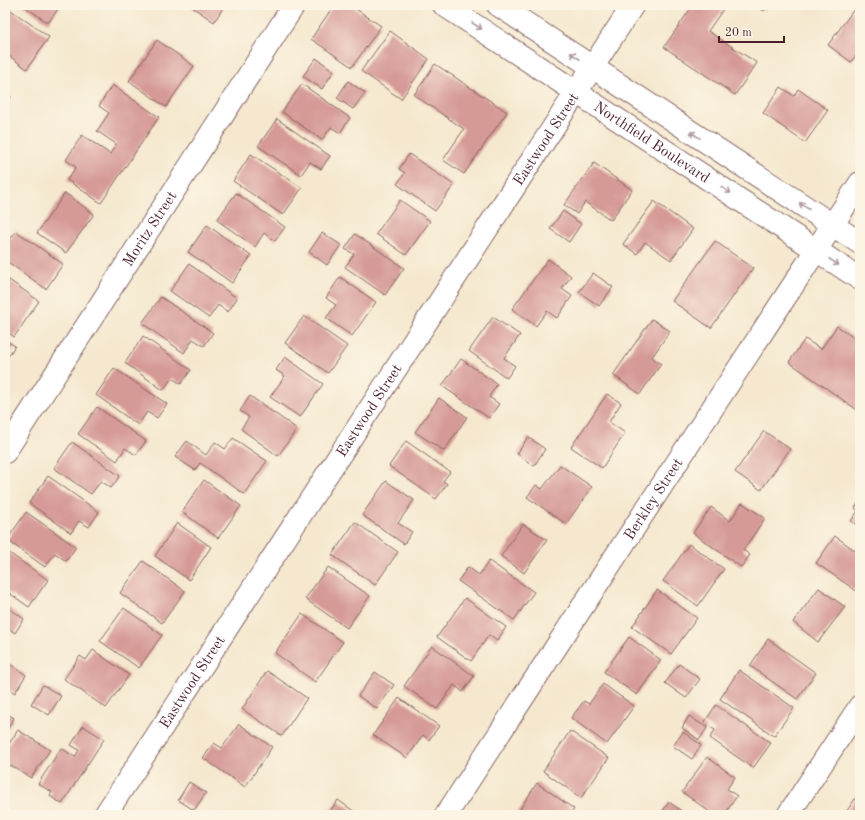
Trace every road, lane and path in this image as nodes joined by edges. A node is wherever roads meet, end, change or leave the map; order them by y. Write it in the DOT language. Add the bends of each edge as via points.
graph roads {
  1 [pos="294,5"];
  2 [pos="444,5"];
  3 [pos="498,5"];
  4 [pos="633,5"];
  5 [pos="593,68"];
  6 [pos="577,92"];
  7 [pos="860,183"];
  8 [pos="833,226"];
  9 [pos="860,243"];
  10 [pos="816,251"];
  11 [pos="860,279"];
  12 [pos="5,452"];
  13 [pos="860,706"];
  14 [pos="104,815"];
  15 [pos="446,815"];
  16 [pos="788,815"];
  1 -- 12 [label="street, Moritz Street"];
  2 -- 6 [label="street, Northfield Boulevard, one-way"];
  5 -- 3 [label="street, Northfield Boulevard, one-way"];
  4 -- 5 [label="street, Eastwood Street"];
  5 -- 6 [label="street, Eastwood Street"];
  8 -- 5 [label="street, Northfield Boulevard, one-way"];
  6 -- 10 [label="street, Northfield Boulevard, one-way"];
  6 -- 14 [label="street, Eastwood Street"];
  7 -- 8 [label="street, Berkley Street"];
  8 -- 9 [label="street, Northfield Boulevard"];
  8 -- 10 [label="street, Berkley Street"];
  10 -- 11 [label="street, Northfield Boulevard, one-way"];
  10 -- 15 [label="street, Berkley Street"];
  13 -- 16 [label="street"];
}
